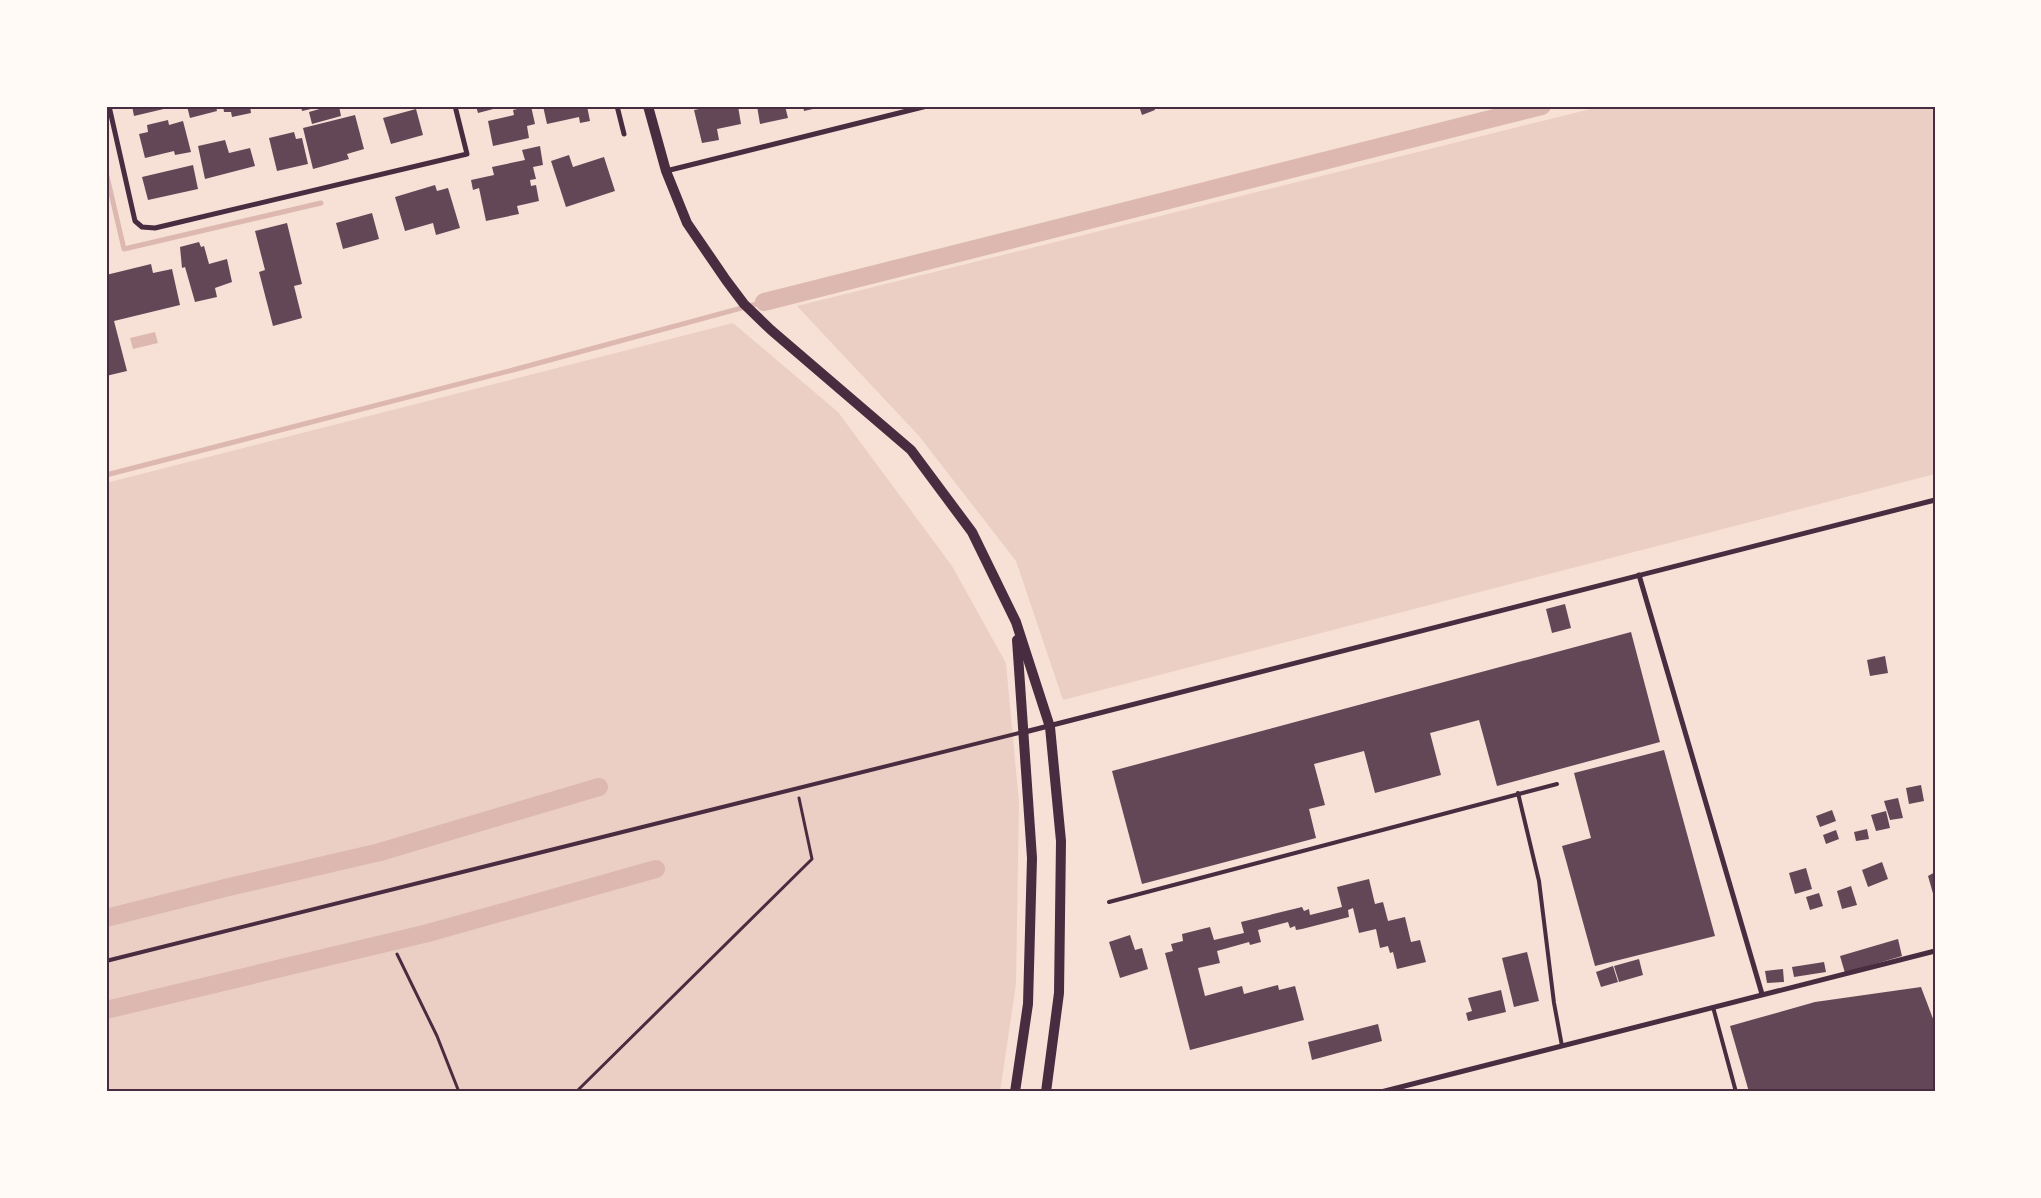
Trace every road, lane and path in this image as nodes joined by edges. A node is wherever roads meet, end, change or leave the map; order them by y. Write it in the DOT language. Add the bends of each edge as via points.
graph roads {
  1 [pos="108,106"];
  2 [pos="455,106"];
  3 [pos="617,106"];
  4 [pos="648,106"];
  5 [pos="927,106"];
  6 [pos="624,134"];
  7 [pos="666,171"];
  8 [pos="1935,500"];
  9 [pos="1639,575"];
  10 [pos="1016,622"];
  11 [pos="1050,727"];
  12 [pos="1025,732"];
  13 [pos="1556,784"];
  14 [pos="796,789"];
  15 [pos="1518,793"];
  16 [pos="1109,902"];
  17 [pos="1935,951"];
  18 [pos="397,954"];
  19 [pos="106,961"];
  20 [pos="1762,994"];
  21 [pos="1713,1007"];
  22 [pos="1562,1046"];
  23 [pos="459,1092"];
  24 [pos="576,1092"];
  25 [pos="1015,1092"];
  26 [pos="1046,1092"];
  27 [pos="1381,1092"];
  28 [pos="1736,1092"];
  1 -- 2 [label="street" via="135,221 142,227 155,228 467,154"];
  3 -- 6 [label="street"];
  4 -- 7 [label="main road"];
  5 -- 7 [label="street"];
  7 -- 10 [label="main road" via="687,223 744,304 911,450 972,532"];
  8 -- 9 [label="street"];
  9 -- 11 [label="street"];
  9 -- 20 [label="street"];
  10 -- 11 [label="main road"];
  10 -- 12 [label="main road"];
  11 -- 12 [label="street"];
  11 -- 26 [label="main road" via="1061,841 1059,993"];
  12 -- 14 [label="lane"];
  12 -- 25 [label="main road" via="1032,888 1028,1004"];
  13 -- 15 [label="lane"];
  14 -- 19 [label="lane"];
  14 -- 24 [label="path" via="812,859"];
  15 -- 16 [label="lane"];
  15 -- 22 [label="lane" via="1539,881"];
  17 -- 20 [label="street"];
  18 -- 23 [label="path" via="437,1036"];
  20 -- 21 [label="street"];
  21 -- 22 [label="street"];
  21 -- 28 [label="lane"];
  22 -- 27 [label="street"];
}
